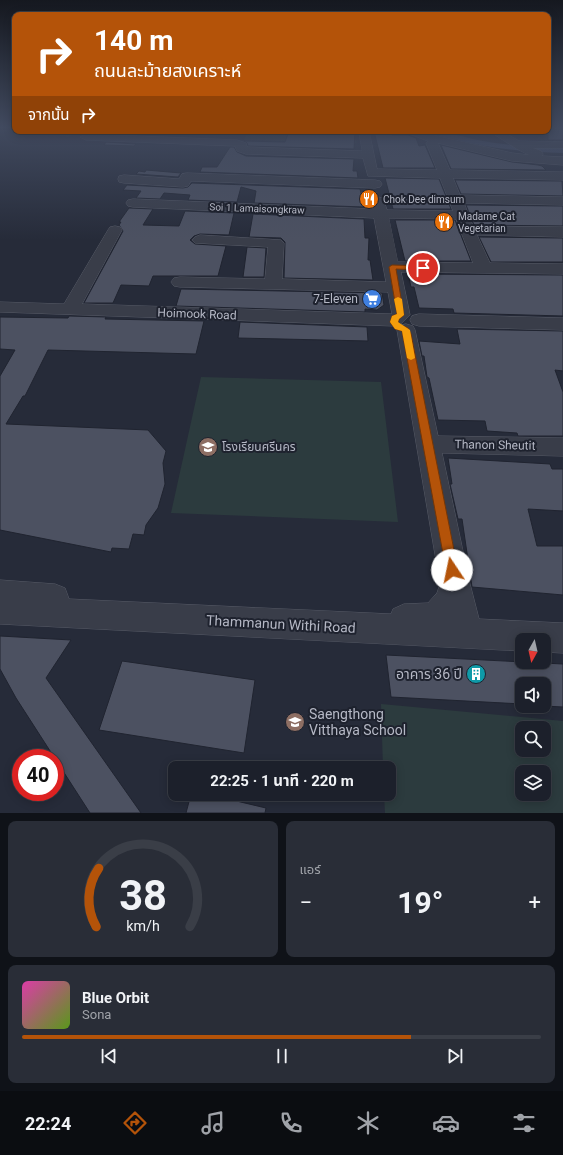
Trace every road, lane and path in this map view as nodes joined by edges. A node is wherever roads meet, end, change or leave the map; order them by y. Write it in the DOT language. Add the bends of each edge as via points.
graph roads {
  1 [pos="371,164"];
  2 [pos="440,164"];
  3 [pos="444,173"];
  4 [pos="563,176"];
  5 [pos="373,178"];
  6 [pos="124,179"];
  7 [pos="455,199"];
  8 [pos="563,201"];
  9 [pos="133,203"];
  10 [pos="381,214"];
  11 [pos="462,215"];
  12 [pos="115,230"];
  13 [pos="468,230"];
  14 [pos="563,232"];
  15 [pos="200,240"];
  16 [pos="392,267"];
  17 [pos="484,269"];
  18 [pos="563,269"];
  19 [pos="180,282"];
  20 [pos="274,284"];
  21 [pos="396,287"];
  22 [pos="0,307"];
  23 [pos="70,309"];
  24 [pos="405,321"];
  25 [pos="563,324"];
  26 [pos="427,444"];
  27 [pos="563,447"];
  28 [pos="455,584"];
  29 [pos="0,594"];
  30 [pos="0,610"];
  31 [pos="467,633"];
  32 [pos="563,638"];
  1 -- 5 [label="street"];
  2 -- 3 [label="street"];
  3 -- 4 [label="street"];
  3 -- 5 [label="street"];
  3 -- 7 [label="street"];
  5 -- 6 [label="street" via="187,177 183,183"];
  5 -- 10 [label="street"];
  7 -- 8 [label="street"];
  7 -- 11 [label="street"];
  9 -- 10 [label="street, Soi 1 Lamaisongkraw"];
  10 -- 11 [label="street, Soi 1 Lamaisongkraw"];
  10 -- 16 [label="street"];
  11 -- 13 [label="street"];
  12 -- 23 [label="street"];
  13 -- 14 [label="street"];
  13 -- 17 [label="street"];
  15 -- 20 [label="street" via="276,243"];
  16 -- 17 [label="street"];
  16 -- 21 [label="street"];
  17 -- 18 [label="street"];
  19 -- 20 [label="street"];
  20 -- 21 [label="street"];
  21 -- 24 [label="street"];
  22 -- 23 [label="street, Hoimook Road"];
  23 -- 24 [label="street, Hoimook Road"];
  24 -- 25 [label="street, Hoimook Road"];
  24 -- 26 [label="street"];
  26 -- 27 [label="street, Thanon Sheutit"];
  26 -- 28 [label="street"];
  28 -- 29 [label="street, Thammanun Withi Road" via="442,611 424,620"];
  28 -- 31 [label="street"];
  30 -- 31 [label="street, Thammanun Withi Road"];
  31 -- 32 [label="street, Thammanun Withi Road"];
}
